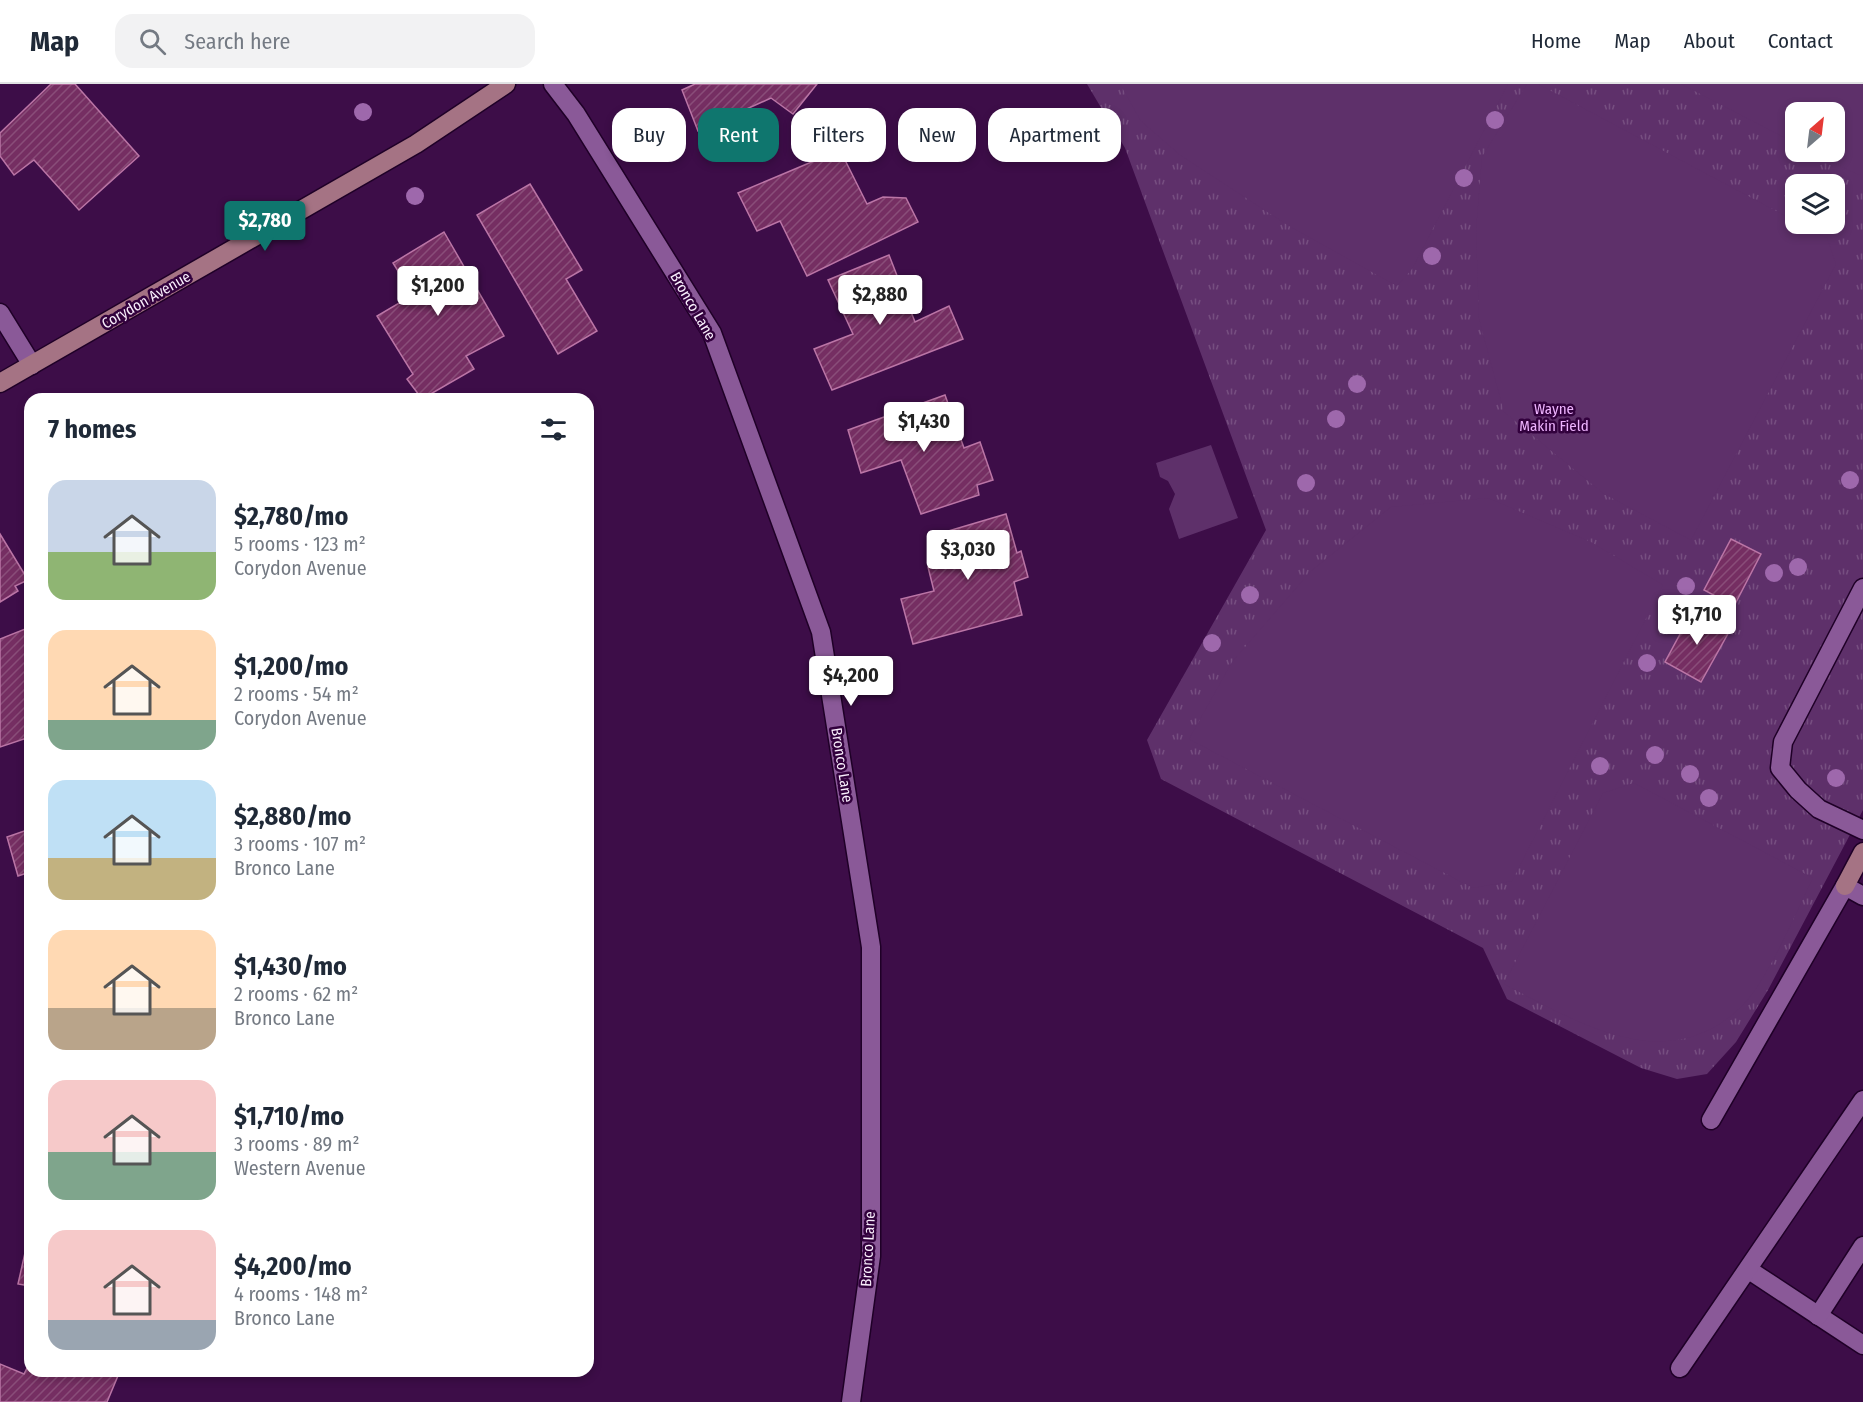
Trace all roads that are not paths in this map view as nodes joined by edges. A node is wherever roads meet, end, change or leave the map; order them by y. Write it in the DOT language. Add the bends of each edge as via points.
graph roads {
  1 [pos="506,84"];
  2 [pos="554,84"];
  3 [pos="0,313"];
  4 [pos="32,365"];
  5 [pos="0,383"];
  6 [pos="1863,588"];
  7 [pos="1863,830"];
  8 [pos="1863,852"];
  9 [pos="1845,886"];
  10 [pos="1863,896"];
  11 [pos="1863,1100"];
  12 [pos="1711,1120"];
  13 [pos="1863,1246"];
  14 [pos="1749,1270"];
  15 [pos="1818,1316"];
  16 [pos="1863,1345"];
  17 [pos="1680,1368"];
  18 [pos="851,1402"];
  1 -- 4 [label="main road, Corydon Avenue" via="416,144"];
  2 -- 18 [label="street, Bronco Lane" via="712,333 821,632 871,947 871,1256"];
  3 -- 4 [label="street"];
  4 -- 5 [label="main road, Corydon Avenue"];
  6 -- 7 [label="street" via="1783,742 1780,768 1819,809"];
  8 -- 9 [label="main road"];
  9 -- 10 [label="street"];
  9 -- 12 [label="street"];
  11 -- 14 [label="street"];
  13 -- 15 [label="street"];
  14 -- 15 [label="street"];
  14 -- 17 [label="street"];
  15 -- 16 [label="street"];
}
